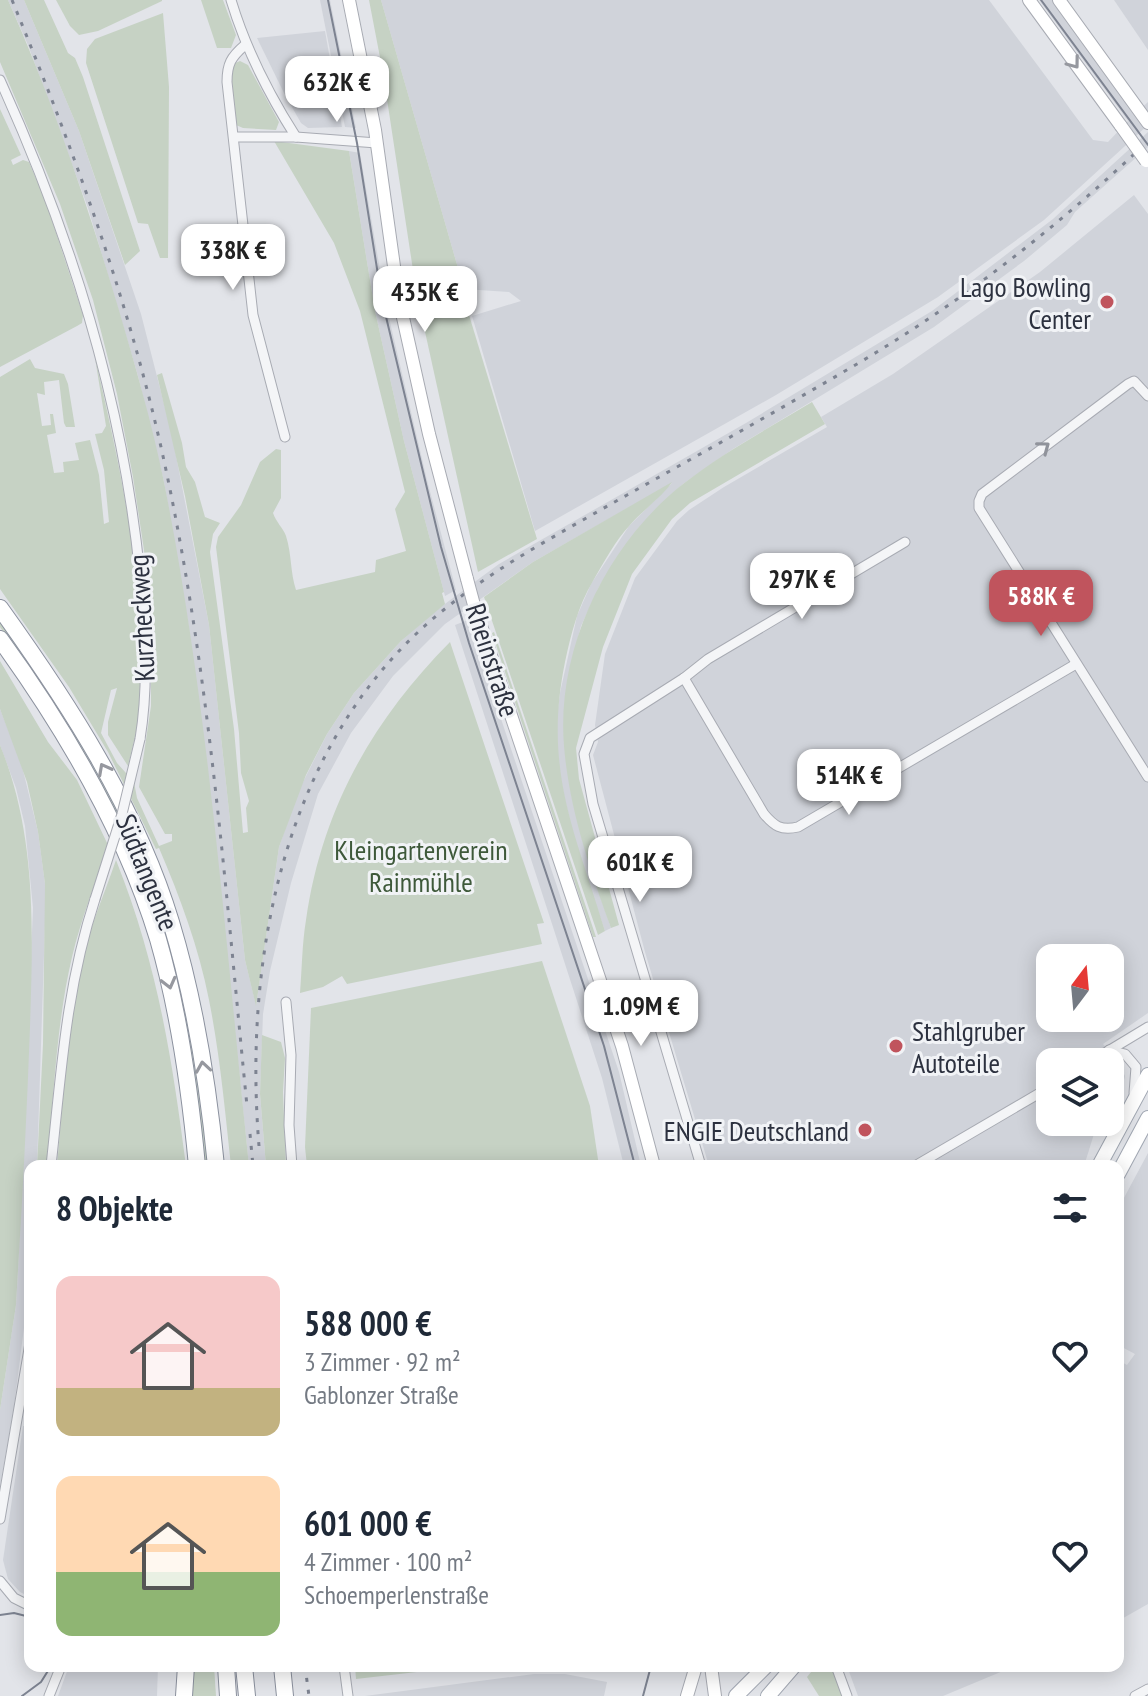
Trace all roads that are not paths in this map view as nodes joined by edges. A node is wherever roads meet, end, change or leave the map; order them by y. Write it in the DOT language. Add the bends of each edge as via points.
graph roads {
  1 [pos="231,0"];
  2 [pos="349,0"];
  3 [pos="1029,0"];
  4 [pos="1059,0"];
  5 [pos="245,45"];
  6 [pos="0,80"];
  7 [pos="1148,123"];
  8 [pos="234,137"];
  9 [pos="296,137"];
  10 [pos="377,143"];
  11 [pos="1147,162"];
  12 [pos="1148,396"];
  13 [pos="285,437"];
  14 [pos="905,542"];
  15 [pos="0,608"];
  16 [pos="0,639"];
  17 [pos="1076,664"];
  18 [pos="684,678"];
  19 [pos="1148,777"];
  20 [pos="286,1002"];
  21 [pos="1148,1027"];
  22 [pos="1112,1048"];
  23 [pos="1124,1054"];
  24 [pos="1148,1075"];
  25 [pos="1036,1095"];
  26 [pos="1134,1102"];
  27 [pos="1148,1118"];
  28 [pos="52,1160"];
  29 [pos="196,1160"];
  30 [pos="215,1160"];
  31 [pos="292,1160"];
  32 [pos="652,1160"];
  33 [pos="699,1160"];
  34 [pos="925,1160"];
  35 [pos="1102,1160"];
  36 [pos="1124,1163"];
  37 [pos="24,1378"];
  38 [pos="0,1519"];
  39 [pos="0,1581"];
  40 [pos="24,1602"];
  41 [pos="59,1672"];
  42 [pos="186,1672"];
  43 [pos="226,1672"];
  44 [pos="245,1672"];
  45 [pos="283,1672"];
  46 [pos="345,1672"];
  47 [pos="694,1672"];
  48 [pos="712,1672"];
  49 [pos="760,1672"];
  50 [pos="789,1672"];
  51 [pos="838,1672"];
  52 [pos="1148,1689"];
  53 [pos="49,1696"];
  54 [pos="184,1696"];
  55 [pos="228,1696"];
  56 [pos="247,1696"];
  57 [pos="285,1696"];
  58 [pos="348,1696"];
  59 [pos="687,1696"];
  60 [pos="715,1696"];
  61 [pos="736,1696"];
  62 [pos="768,1696"];
  63 [pos="847,1696"];
  64 [pos="1135,1696"];
  1 -- 5 [label="street"];
  2 -- 10 [label="main road, Rheinstraße"];
  3 -- 11 [label="main road, one-way, bridge"];
  4 -- 7 [label="main road"];
  5 -- 8 [label="street" via="227,68"];
  5 -- 9 [label="street"];
  6 -- 28 [label="street, Kurzheckweg, bridge" via="77,276 126,473 144,625 140,739 74,972"];
  8 -- 9 [label="street"];
  8 -- 13 [label="street" via="253,315"];
  9 -- 10 [label="street"];
  10 -- 32 [label="main road, Rheinstraße, bridge" via="398,295 474,605 622,1046"];
  17 -- 12 [label="street, one-way" via="979,508 982,494 1134,381"];
  14 -- 18 [label="street"];
  30 -- 15 [label="highway, Südtangente, one-way" via="191,999 151,868 102,764"];
  16 -- 29 [label="highway, Südtangente, one-way" via="90,780 138,882 173,1000"];
  17 -- 18 [label="street" via="785,830 764,814"];
  17 -- 19 [label="street"];
  18 -- 33 [label="street" via="594,735 584,754 593,804"];
  20 -- 31 [label="street"];
  21 -- 22 [label="street"];
  23 -- 26 [label="street" via="1136,1067"];
  24 -- 26 [label="main road"];
  25 -- 34 [label="street"];
  26 -- 35 [label="main road"];
  27 -- 36 [label="main road"];
  37 -- 38 [label="street"];
  39 -- 40 [label="street"];
  41 -- 53 [label="street"];
  42 -- 54 [label="highway"];
  43 -- 55 [label="highway"];
  44 -- 56 [label="highway"];
  45 -- 57 [label="highway"];
  46 -- 58 [label="street"];
  47 -- 59 [label="main road"];
  48 -- 60 [label="main road"];
  49 -- 61 [label="main road"];
  50 -- 62 [label="main road"];
  51 -- 63 [label="street"];
  52 -- 64 [label="street"];
}
